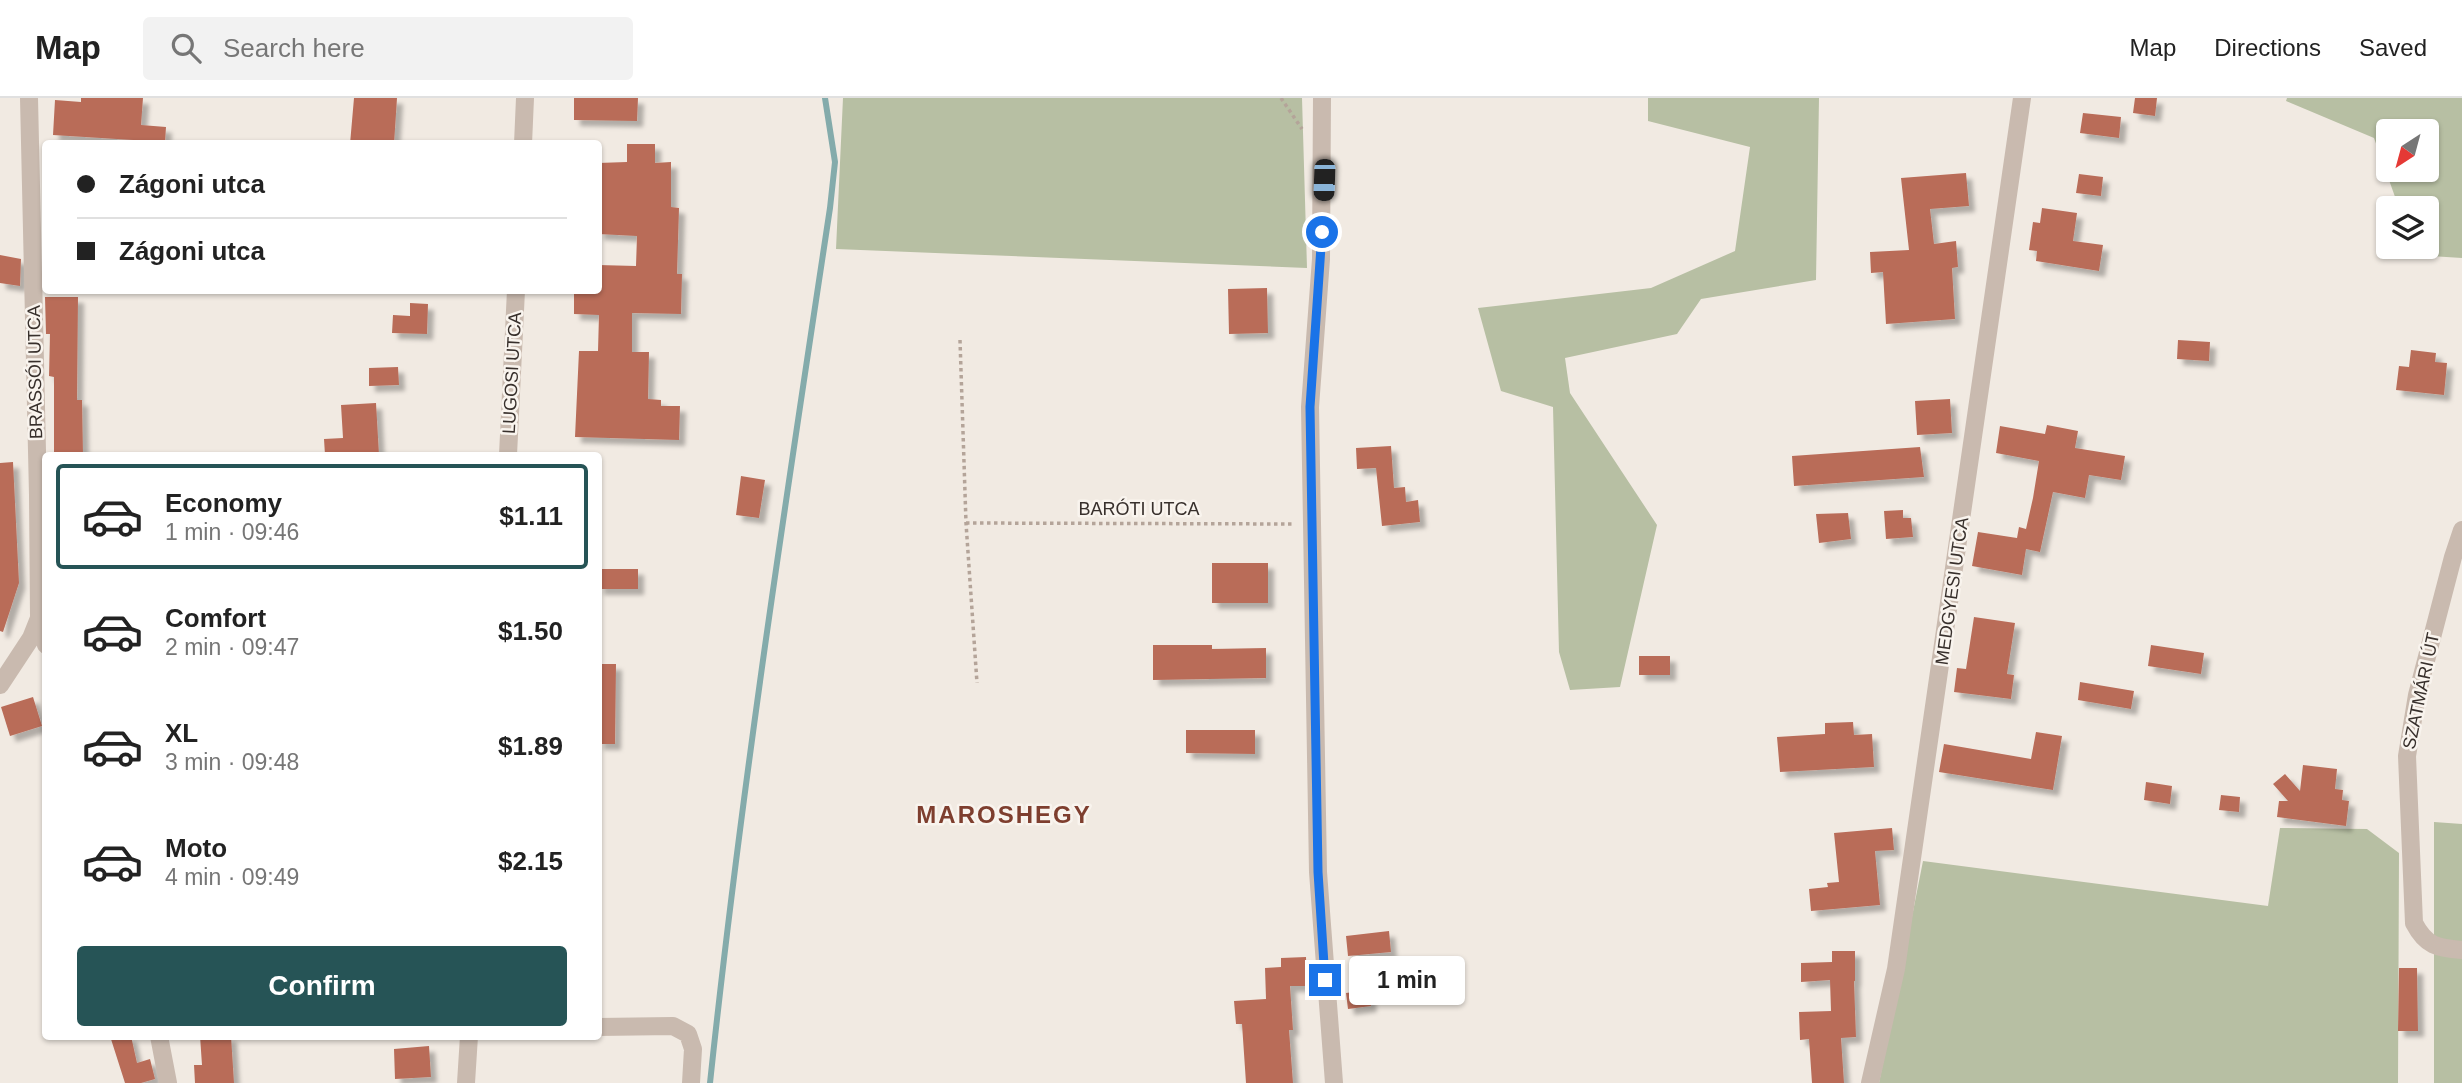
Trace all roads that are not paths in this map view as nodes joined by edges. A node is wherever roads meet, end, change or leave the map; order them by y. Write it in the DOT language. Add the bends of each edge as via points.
graph roads {
  1 [pos="29,98"];
  2 [pos="525,98"];
  3 [pos="1322,98"];
  4 [pos="2022,98"];
  5 [pos="523,140"];
  6 [pos="516,294"];
  7 [pos="508,452"];
  8 [pos="2462,530"];
  9 [pos="39,618"];
  10 [pos="42,630"];
  11 [pos="0,685"];
  12 [pos="2462,950"];
  13 [pos="602,1027"];
  14 [pos="160,1040"];
  15 [pos="469,1040"];
  16 [pos="168,1083"];
  17 [pos="466,1083"];
  18 [pos="691,1083"];
  19 [pos="1334,1083"];
  20 [pos="1870,1083"];
  1 -- 9 [label="street, BRASSÓI UTCA"];
  2 -- 5 [label="street"];
  3 -- 19 [label="street" via="1321,259 1310,407 1318,872"];
  4 -- 20 [label="street, MEDGYESI UTCA" via="1900,942"];
  6 -- 7 [label="street, LUGOSI UTCA"];
  8 -- 12 [label="street, SZATMÁRI ÚT" via="2417,695 2407,757 2414,923 2421,937 2440,948"];
  9 -- 10 [label="street, BRASSÓI UTCA"];
  9 -- 11 [label="street"];
  13 -- 18 [label="street" via="673,1026 688,1034"];
  14 -- 16 [label="street"];
  15 -- 17 [label="street"];
}
